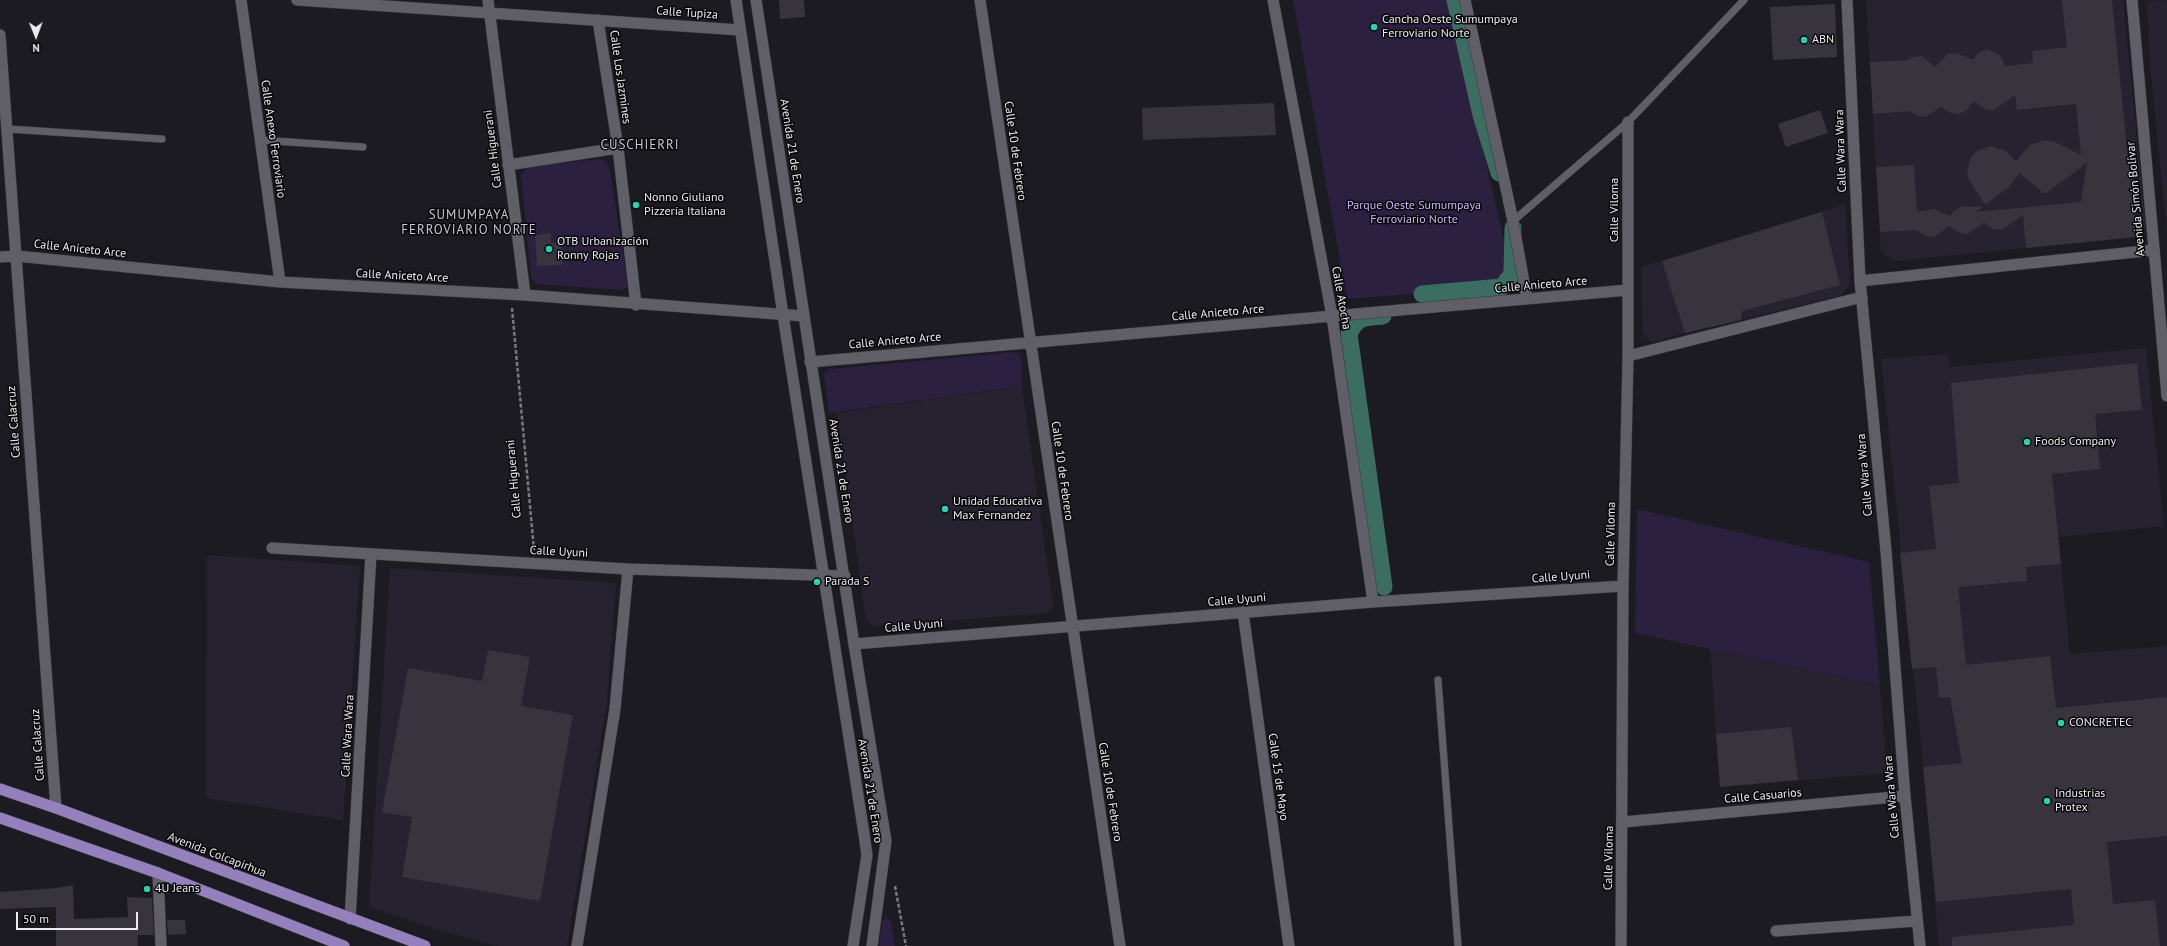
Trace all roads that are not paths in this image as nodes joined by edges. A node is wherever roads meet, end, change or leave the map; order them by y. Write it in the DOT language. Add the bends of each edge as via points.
graph roads {
  1 [pos="241,0"];
  2 [pos="297,0"];
  3 [pos="488,0"];
  4 [pos="736,0"];
  5 [pos="756,0"];
  6 [pos="980,0"];
  7 [pos="1273,0"];
  8 [pos="1465,0"];
  9 [pos="1744,0"];
  10 [pos="1847,0"];
  11 [pos="2132,0"];
  12 [pos="491,13"];
  13 [pos="598,20"];
  14 [pos="740,30"];
  15 [pos="0,35"];
  16 [pos="1628,122"];
  17 [pos="8,129"];
  18 [pos="162,139"];
  19 [pos="260,140"];
  20 [pos="363,147"];
  21 [pos="618,148"];
  22 [pos="508,165"];
  23 [pos="1513,221"];
  24 [pos="2154,250"];
  25 [pos="16,256"];
  26 [pos="0,257"];
  27 [pos="1860,281"];
  28 [pos="280,282"];
  29 [pos="1628,290"];
  30 [pos="525,295"];
  31 [pos="1862,297"];
  32 [pos="1527,299"];
  33 [pos="636,304"];
  34 [pos="783,315"];
  35 [pos="804,316"];
  36 [pos="1332,316"];
  37 [pos="1030,342"];
  38 [pos="1628,356"];
  39 [pos="810,362"];
  40 [pos="2167,396"];
  41 [pos="272,548"];
  42 [pos="371,554"];
  43 [pos="628,570"];
  44 [pos="824,574"];
  45 [pos="845,576"];
  46 [pos="1623,586"];
  47 [pos="1373,602"];
  48 [pos="1242,612"];
  49 [pos="1071,626"];
  50 [pos="854,644"];
  51 [pos="1438,680"];
  52 [pos="0,789"];
  53 [pos="1905,796"];
  54 [pos="56,808"];
  55 [pos="0,818"];
  56 [pos="1623,822"];
  57 [pos="158,873"];
  58 [pos="350,919"];
  59 [pos="1917,921"];
  60 [pos="1776,931"];
  61 [pos="161,946"];
  62 [pos="344,946"];
  63 [pos="425,946"];
  64 [pos="577,946"];
  65 [pos="853,946"];
  66 [pos="872,946"];
  67 [pos="1120,946"];
  68 [pos="1289,946"];
  69 [pos="1458,946"];
  70 [pos="1621,946"];
  71 [pos="1920,946"];
  1 -- 19 [label="street, Calle Anexo Ferroviario"];
  2 -- 12 [label="street, Calle Tupiza"];
  3 -- 12 [label="street, Calle Higuerani"];
  4 -- 14 [label="street, Avenida 21 de Enero"];
  5 -- 35 [label="street, Avenida 21 de Enero"];
  6 -- 37 [label="street, Calle 10 de Febrero"];
  7 -- 36 [label="street, Calle Atocha"];
  8 -- 23 [label="street"];
  9 -- 16 [label="lane"];
  10 -- 27 [label="street, Calle Wara Wara"];
  11 -- 24 [label="street, Avenida Simón Bolívar"];
  12 -- 13 [label="street, Calle Tupiza"];
  12 -- 22 [label="street, Calle Higuerani"];
  13 -- 14 [label="street, Calle Tupiza"];
  13 -- 21 [label="street, Calle Los Jazmines"];
  14 -- 34 [label="street, Avenida 21 de Enero"];
  15 -- 17 [label="street, Calle Calacruz"];
  16 -- 23 [label="lane"];
  16 -- 29 [label="street, Calle Viloma"];
  17 -- 18 [label="lane"];
  17 -- 25 [label="street, Calle Calacruz"];
  19 -- 20 [label="lane"];
  19 -- 28 [label="street, Calle Anexo Ferroviario"];
  21 -- 22 [label="street"];
  21 -- 33 [label="street, Calle Los Jazmines"];
  22 -- 30 [label="street, Calle Higuerani"];
  23 -- 32 [label="street"];
  24 -- 27 [label="street"];
  24 -- 40 [label="street, Avenida Simón Bolívar"];
  25 -- 26 [label="street, Calle Aniceto Arce"];
  25 -- 28 [label="street, Calle Aniceto Arce"];
  25 -- 54 [label="street, Calle Calacruz"];
  27 -- 31 [label="street, Calle Wara Wara"];
  28 -- 30 [label="street, Calle Aniceto Arce"];
  29 -- 32 [label="street, Calle Aniceto Arce"];
  29 -- 38 [label="street, Calle Viloma"];
  30 -- 33 [label="street, Calle Aniceto Arce"];
  31 -- 38 [label="street"];
  31 -- 53 [label="street, Calle Wara Wara" via="1886,550"];
  32 -- 36 [label="street, Calle Aniceto Arce"];
  33 -- 34 [label="street, Calle Aniceto Arce"];
  34 -- 35 [label="street, Calle Aniceto Arce"];
  34 -- 44 [label="street, Avenida 21 de Enero"];
  35 -- 39 [label="street, Avenida 21 de Enero"];
  36 -- 37 [label="street, Calle Aniceto Arce"];
  36 -- 47 [label="street, Calle Atocha"];
  37 -- 39 [label="street, Calle Aniceto Arce"];
  37 -- 49 [label="street, Calle 10 de Febrero"];
  38 -- 46 [label="street, Calle Viloma"];
  39 -- 45 [label="street, Avenida 21 de Enero"];
  41 -- 42 [label="street, Calle Uyuni"];
  42 -- 43 [label="street, Calle Uyuni"];
  42 -- 58 [label="street, Calle Wara Wara"];
  43 -- 44 [label="street, Calle Uyuni"];
  43 -- 64 [label="street" via="616,709"];
  44 -- 45 [label="street, Calle Uyuni"];
  44 -- 65 [label="street, Avenida 21 de Enero" via="867,855"];
  45 -- 50 [label="street, Avenida 21 de Enero"];
  46 -- 47 [label="street, Calle Uyuni"];
  46 -- 56 [label="street, Calle Viloma"];
  47 -- 48 [label="street, Calle Uyuni"];
  48 -- 49 [label="street, Calle Uyuni"];
  48 -- 68 [label="street, Calle 15 de Mayo"];
  49 -- 50 [label="street, Calle Uyuni"];
  49 -- 67 [label="street, Calle 10 de Febrero"];
  50 -- 66 [label="street, Avenida 21 de Enero" via="886,841"];
  51 -- 69 [label="lane"];
  52 -- 54 [label="main road, Avenida Colcapirhua"];
  53 -- 56 [label="street, Calle Casuarios"];
  53 -- 59 [label="street, Calle Wara Wara"];
  54 -- 58 [label="main road, Avenida Colcapirhua"];
  55 -- 57 [label="main road"];
  56 -- 70 [label="street, Calle Viloma"];
  57 -- 61 [label="street"];
  57 -- 62 [label="main road"];
  58 -- 63 [label="main road, Avenida Colcapirhua"];
  59 -- 60 [label="street"];
  59 -- 71 [label="street, Calle Wara Wara"];
}
